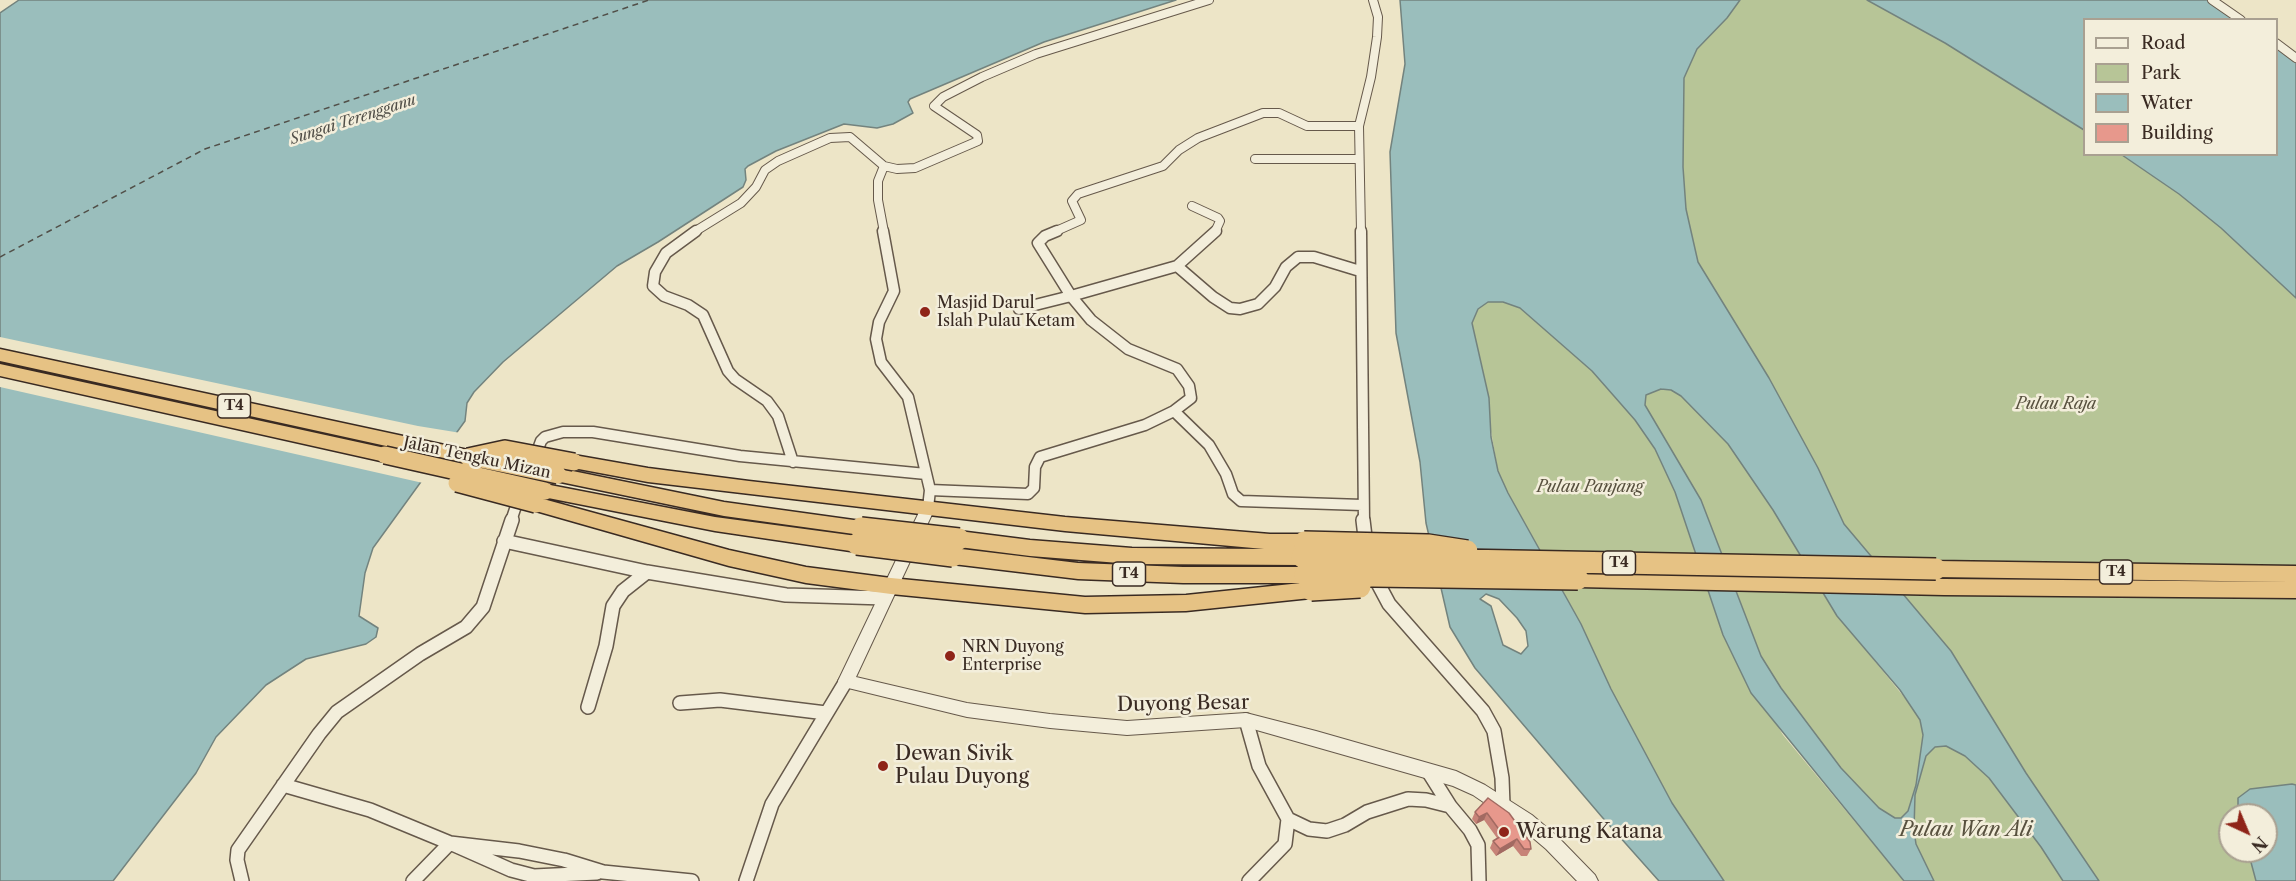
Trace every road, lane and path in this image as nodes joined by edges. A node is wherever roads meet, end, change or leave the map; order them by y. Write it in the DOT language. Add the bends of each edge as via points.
graph roads {
  1 [pos="1209,0"];
  2 [pos="1372,0"];
  3 [pos="2212,0"];
  4 [pos="2238,18"];
  5 [pos="2278,45"];
  6 [pos="2296,58"];
  7 [pos="1359,126"];
  8 [pos="1255,159"];
  9 [pos="1359,159"];
  10 [pos="884,166"];
  11 [pos="1192,206"];
  12 [pos="1177,266"];
  13 [pos="1360,271"];
  14 [pos="1071,296"];
  15 [pos="1018,309"];
  16 [pos="0,355"];
  17 [pos="0,370"];
  18 [pos="1174,411"];
  19 [pos="468,457"];
  20 [pos="793,462"];
  21 [pos="926,474"];
  22 [pos="540,497"];
  23 [pos="929,499"];
  24 [pos="1362,505"];
  25 [pos="859,536"];
  26 [pos="504,541"];
  27 [pos="1306,566"];
  28 [pos="647,572"];
  29 [pos="2296,574"];
  30 [pos="1940,578"];
  31 [pos="2296,591"];
  32 [pos="888,592"];
  33 [pos="846,681"];
  34 [pos="680,703"];
  35 [pos="588,707"];
  36 [pos="826,713"];
  37 [pos="1246,720"];
  38 [pos="1428,771"];
  39 [pos="283,785"];
  40 [pos="1503,805"];
  41 [pos="1450,806"];
  42 [pos="1288,819"];
  43 [pos="450,843"];
  44 [pos="603,872"];
  45 [pos="242,881"];
  46 [pos="413,881"];
  47 [pos="692,881"];
  48 [pos="746,881"];
  49 [pos="1249,881"];
  50 [pos="1479,881"];
  51 [pos="1589,881"];
  1 -- 10 [label="street" via="1036,54 955,90 934,106 976,135 978,141 915,168"];
  2 -- 7 [label="street" via="1377,8 1377,37"];
  3 -- 4 [label="street"];
  5 -- 6 [label="street"];
  7 -- 9 [label="street"];
  7 -- 14 [label="street" via="1307,126 1279,113 1263,113 1198,138 1163,166 1078,194 1072,201 1081,220 1038,243"];
  8 -- 9 [label="street"];
  9 -- 13 [label="street"];
  10 -- 20 [label="street" via="845,136 830,138 778,161 765,170 741,202 673,246 652,281 657,292 703,315 728,371 767,401 778,416"];
  10 -- 21 [label="street" via="878,181 879,200 894,291 879,322 876,339 886,372 908,397"];
  11 -- 12 [label="street" via="1220,221 1214,234"];
  12 -- 13 [label="street" via="1223,304 1240,309 1265,298 1286,267 1298,257 1314,257"];
  12 -- 14 [label="street"];
  13 -- 24 [label="street"];
  14 -- 15 [label="street"];
  14 -- 18 [label="street" via="1091,320 1128,349 1177,369 1189,386 1191,398"];
  16 -- 19 [label="highway, Jalan Tengku Mizan / T4"];
  17 -- 22 [label="highway, Jalan Tengku Mizan / T4, bridge" via="385,455 444,479"];
  18 -- 23 [label="street" via="1129,431 1040,457 1034,488 1028,494"];
  18 -- 24 [label="street" via="1209,445 1233,494 1241,501"];
  19 -- 23 [label="highway, bridge" via="506,449 659,477"];
  19 -- 25 [label="highway, Jalan Tengku Mizan / T4, bridge"];
  20 -- 21 [label="street"];
  20 -- 26 [label="street" via="592,432 553,434 541,441"];
  21 -- 23 [label="street"];
  22 -- 25 [label="highway, Jalan Tengku Mizan / T4" via="715,524"];
  22 -- 32 [label="highway" via="729,558"];
  23 -- 27 [label="highway" via="1172,534 1270,542"];
  23 -- 32 [label="street"];
  24 -- 40 [label="street" via="1369,563 1379,588 1483,711 1494,731"];
  25 -- 27 [label="highway, Jalan Tengku Mizan / T4, bridge" via="956,547 1088,572 1183,575"];
  26 -- 28 [label="street"];
  26 -- 39 [label="street" via="483,607 475,618 337,712"];
  27 -- 30 [label="highway, T4, bridge" via="1578,579"];
  27 -- 30 [label="highway, T4, bridge" via="1530,562"];
  27 -- 32 [label="highway" via="1186,603 1085,605"];
  28 -- 32 [label="street" via="786,595"];
  28 -- 35 [label="street" via="623,591 613,606"];
  29 -- 30 [label="highway, T4"];
  30 -- 31 [label="highway, T4"];
  32 -- 33 [label="street"];
  33 -- 36 [label="street"];
  33 -- 37 [label="street, Duyong Besar" via="966,710 1092,726 1127,728"];
  34 -- 36 [label="street" via="720,700"];
  36 -- 48 [label="street" via="772,804"];
  37 -- 38 [label="street, Duyong Besar"];
  37 -- 42 [label="street" via="1259,766"];
  38 -- 40 [label="street, Duyong Besar" via="1456,779"];
  38 -- 41 [label="street"];
  39 -- 43 [label="street" via="370,810"];
  39 -- 45 [label="street" via="238,850"];
  40 -- 51 [label="street, Duyong Besar" via="1552,843"];
  41 -- 42 [label="street" via="1408,799 1327,831 1309,829"];
  41 -- 50 [label="street" via="1478,845"];
  42 -- 49 [label="street" via="1285,844"];
  43 -- 44 [label="street" via="519,851"];
  43 -- 44 [label="street" via="534,876"];
  43 -- 46 [label="street"];
  44 -- 47 [label="street"];
}
